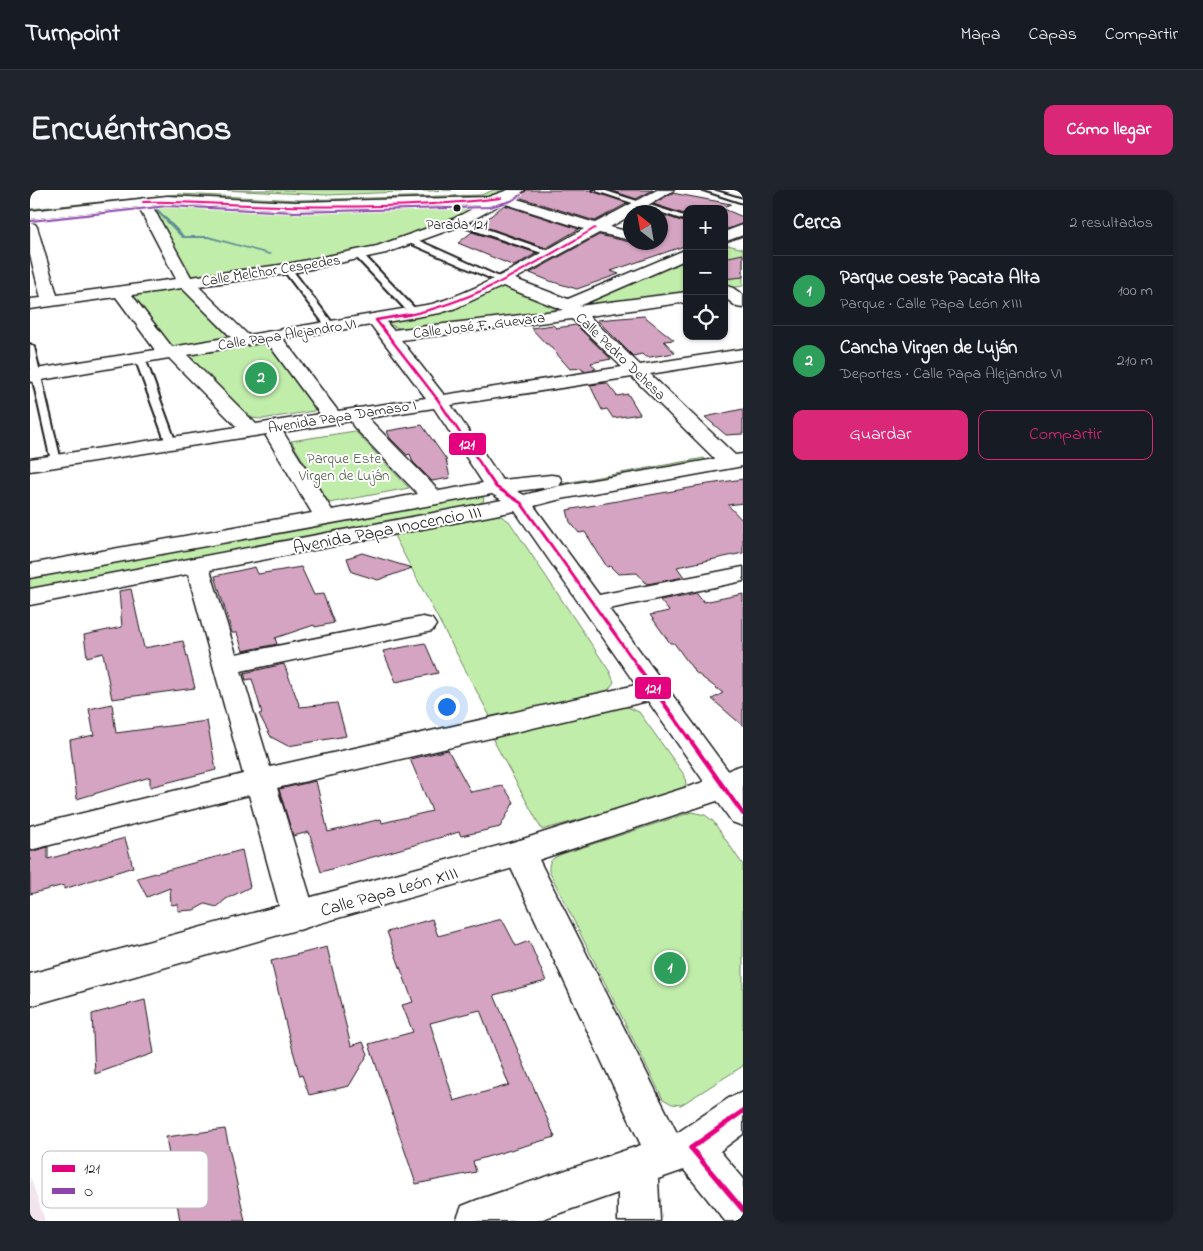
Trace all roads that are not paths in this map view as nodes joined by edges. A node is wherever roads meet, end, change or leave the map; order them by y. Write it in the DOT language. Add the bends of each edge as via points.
graph roads {
  1 [pos="480,190"];
  2 [pos="518,190"];
  3 [pos="596,190"];
  4 [pos="667,190"];
  5 [pos="706,190"];
  6 [pos="140,195"];
  7 [pos="501,198"];
  8 [pos="743,201"];
  9 [pos="642,203"];
  10 [pos="30,206"];
  11 [pos="30,215"];
  12 [pos="683,218"];
  13 [pos="458,222"];
  14 [pos="30,227"];
  15 [pos="595,228"];
  16 [pos="623,234"];
  17 [pos="410,240"];
  18 [pos="669,244"];
  19 [pos="683,247"];
  20 [pos="551,253"];
  21 [pos="359,255"];
  22 [pos="683,255"];
  23 [pos="287,269"];
  24 [pos="502,280"];
  25 [pos="186,282"];
  26 [pos="731,291"];
  27 [pos="122,292"];
  28 [pos="683,297"];
  29 [pos="50,301"];
  30 [pos="743,303"];
  31 [pos="30,304"];
  32 [pos="572,309"];
  33 [pos="415,314"];
  34 [pos="376,320"];
  35 [pos="331,327"];
  36 [pos="389,336"];
  37 [pos="272,337"];
  38 [pos="245,341"];
  39 [pos="30,347"];
  40 [pos="170,353"];
  41 [pos="743,354"];
  42 [pos="140,358"];
  43 [pos="743,366"];
  44 [pos="641,375"];
  45 [pos="33,376"];
  46 [pos="440,405"];
  47 [pos="332,417"];
  48 [pos="360,422"];
  49 [pos="250,430"];
  50 [pos="276,436"];
  51 [pos="171,443"];
  52 [pos="734,455"];
  53 [pos="56,461"];
  54 [pos="30,465"];
  55 [pos="30,476"];
  56 [pos="496,487"];
  57 [pos="434,498"];
  58 [pos="521,504"];
  59 [pos="326,518"];
  60 [pos="197,565"];
  61 [pos="30,571"];
  62 [pos="743,574"];
  63 [pos="30,596"];
  64 [pos="593,604"];
  65 [pos="423,625"];
  66 [pos="226,665"];
  67 [pos="653,690"];
  68 [pos="260,781"];
  69 [pos="733,782"];
  70 [pos="743,814"];
  71 [pos="30,838"];
  72 [pos="520,853"];
  73 [pos="298,916"];
  74 [pos="30,990"];
  75 [pos="743,1111"];
  76 [pos="665,1157"];
  77 [pos="743,1210"];
  78 [pos="477,1221"];
  79 [pos="639,1221"];
  1 -- 6 [label="street" via="459,194 323,198 186,191"];
  2 -- 7 [label="street"];
  3 -- 9 [label="lane"];
  4 -- 9 [label="street, Calle Papa Alejandro VI"];
  5 -- 8 [label="lane"];
  6 -- 7 [label="street" via="248,204 340,207"];
  6 -- 10 [label="street"];
  6 -- 11 [label="street"];
  6 -- 25 [label="street"];
  7 -- 13 [label="street, Calle Melchor Cespedes"];
  7 -- 15 [label="street"];
  9 -- 12 [label="lane"];
  9 -- 15 [label="street, Calle Papa Alejandro VI"];
  13 -- 17 [label="street, Calle Melchor Cespedes"];
  13 -- 20 [label="lane"];
  14 -- 29 [label="street"];
  15 -- 16 [label="street"];
  15 -- 20 [label="street, Calle Papa Alejandro VI"];
  17 -- 21 [label="street, Calle Melchor Cespedes"];
  17 -- 24 [label="lane, Calle Pedro Dehesa"];
  18 -- 19 [label="street"];
  20 -- 24 [label="street, Calle Papa Alejandro VI"];
  21 -- 23 [label="street, Calle Melchor Cespedes"];
  21 -- 33 [label="lane"];
  22 -- 32 [label="street"];
  23 -- 25 [label="street, Calle Melchor Cespedes"];
  23 -- 35 [label="lane"];
  24 -- 32 [label="street, Calle Pedro Dehesa"];
  24 -- 33 [label="street, Calle Papa Alejandro VI" via="450,304"];
  25 -- 27 [label="street, Calle Melchor Cespedes"];
  25 -- 38 [label="street"];
  26 -- 30 [label="street"];
  27 -- 29 [label="street, Calle Melchor Cespedes"];
  27 -- 40 [label="street"];
  28 -- 32 [label="street, Calle José F. Guevara"];
  29 -- 31 [label="street, Calle Melchor Cespedes"];
  32 -- 36 [label="street, Calle José F. Guevara"];
  32 -- 44 [label="street, Calle Pedro Dehesa"];
  33 -- 34 [label="street, Calle Papa Alejandro VI"];
  34 -- 35 [label="street, Calle Papa Alejandro VI"];
  34 -- 36 [label="street"];
  35 -- 37 [label="street, Calle Papa Alejandro VI"];
  36 -- 46 [label="street"];
  37 -- 38 [label="street, Calle Papa Alejandro VI"];
  37 -- 47 [label="street"];
  38 -- 40 [label="street, Calle Papa Alejandro VI"];
  39 -- 45 [label="lane"];
  40 -- 42 [label="street, Calle Papa Alejandro VI"];
  40 -- 49 [label="street"];
  41 -- 44 [label="street, Avenida Papa Damaso I"];
  42 -- 45 [label="street, Calle Papa Alejandro VI"];
  42 -- 51 [label="lane"];
  43 -- 44 [label="street, Avenida Papa Damaso I"];
  44 -- 46 [label="street, Avenida Papa Damaso I"];
  44 -- 52 [label="street, Calle Pedro Dehesa"];
  45 -- 53 [label="lane"];
  46 -- 47 [label="street, Avenida Papa Damaso I"];
  46 -- 48 [label="street, Avenida Papa Damaso I"];
  46 -- 56 [label="street"];
  47 -- 49 [label="street, Avenida Papa Damaso I"];
  48 -- 50 [label="street, Avenida Papa Damaso I"];
  48 -- 57 [label="street"];
  49 -- 51 [label="street, Avenida Papa Damaso I"];
  50 -- 55 [label="street, Avenida Papa Damaso I"];
  50 -- 59 [label="street"];
  51 -- 53 [label="street, Avenida Papa Damaso I"];
  52 -- 56 [label="street, Avenida Papa Inocencio III"];
  52 -- 58 [label="street, Avenida Papa Inocencio III"];
  53 -- 54 [label="street, Avenida Papa Damaso I"];
  56 -- 57 [label="street, Avenida Papa Inocencio III"];
  56 -- 58 [label="street"];
  57 -- 59 [label="street, Avenida Papa Inocencio III"];
  58 -- 60 [label="street, Avenida Papa Inocencio III"];
  58 -- 64 [label="street"];
  59 -- 61 [label="street, Avenida Papa Inocencio III"];
  60 -- 63 [label="street, Avenida Papa Inocencio III"];
  60 -- 66 [label="street"];
  62 -- 64 [label="street"];
  64 -- 67 [label="street"];
  65 -- 66 [label="street"];
  66 -- 68 [label="street"];
  67 -- 68 [label="street"];
  67 -- 69 [label="street"];
  68 -- 71 [label="street"];
  68 -- 73 [label="street"];
  69 -- 70 [label="street"];
  69 -- 72 [label="street, Calle Papa León XIII"];
  72 -- 73 [label="street, Calle Papa León XIII"];
  72 -- 76 [label="street"];
  73 -- 74 [label="street, Calle Papa León XIII"];
  75 -- 76 [label="street"];
  76 -- 77 [label="street"];
  76 -- 78 [label="street"];
  76 -- 79 [label="street"];
}
